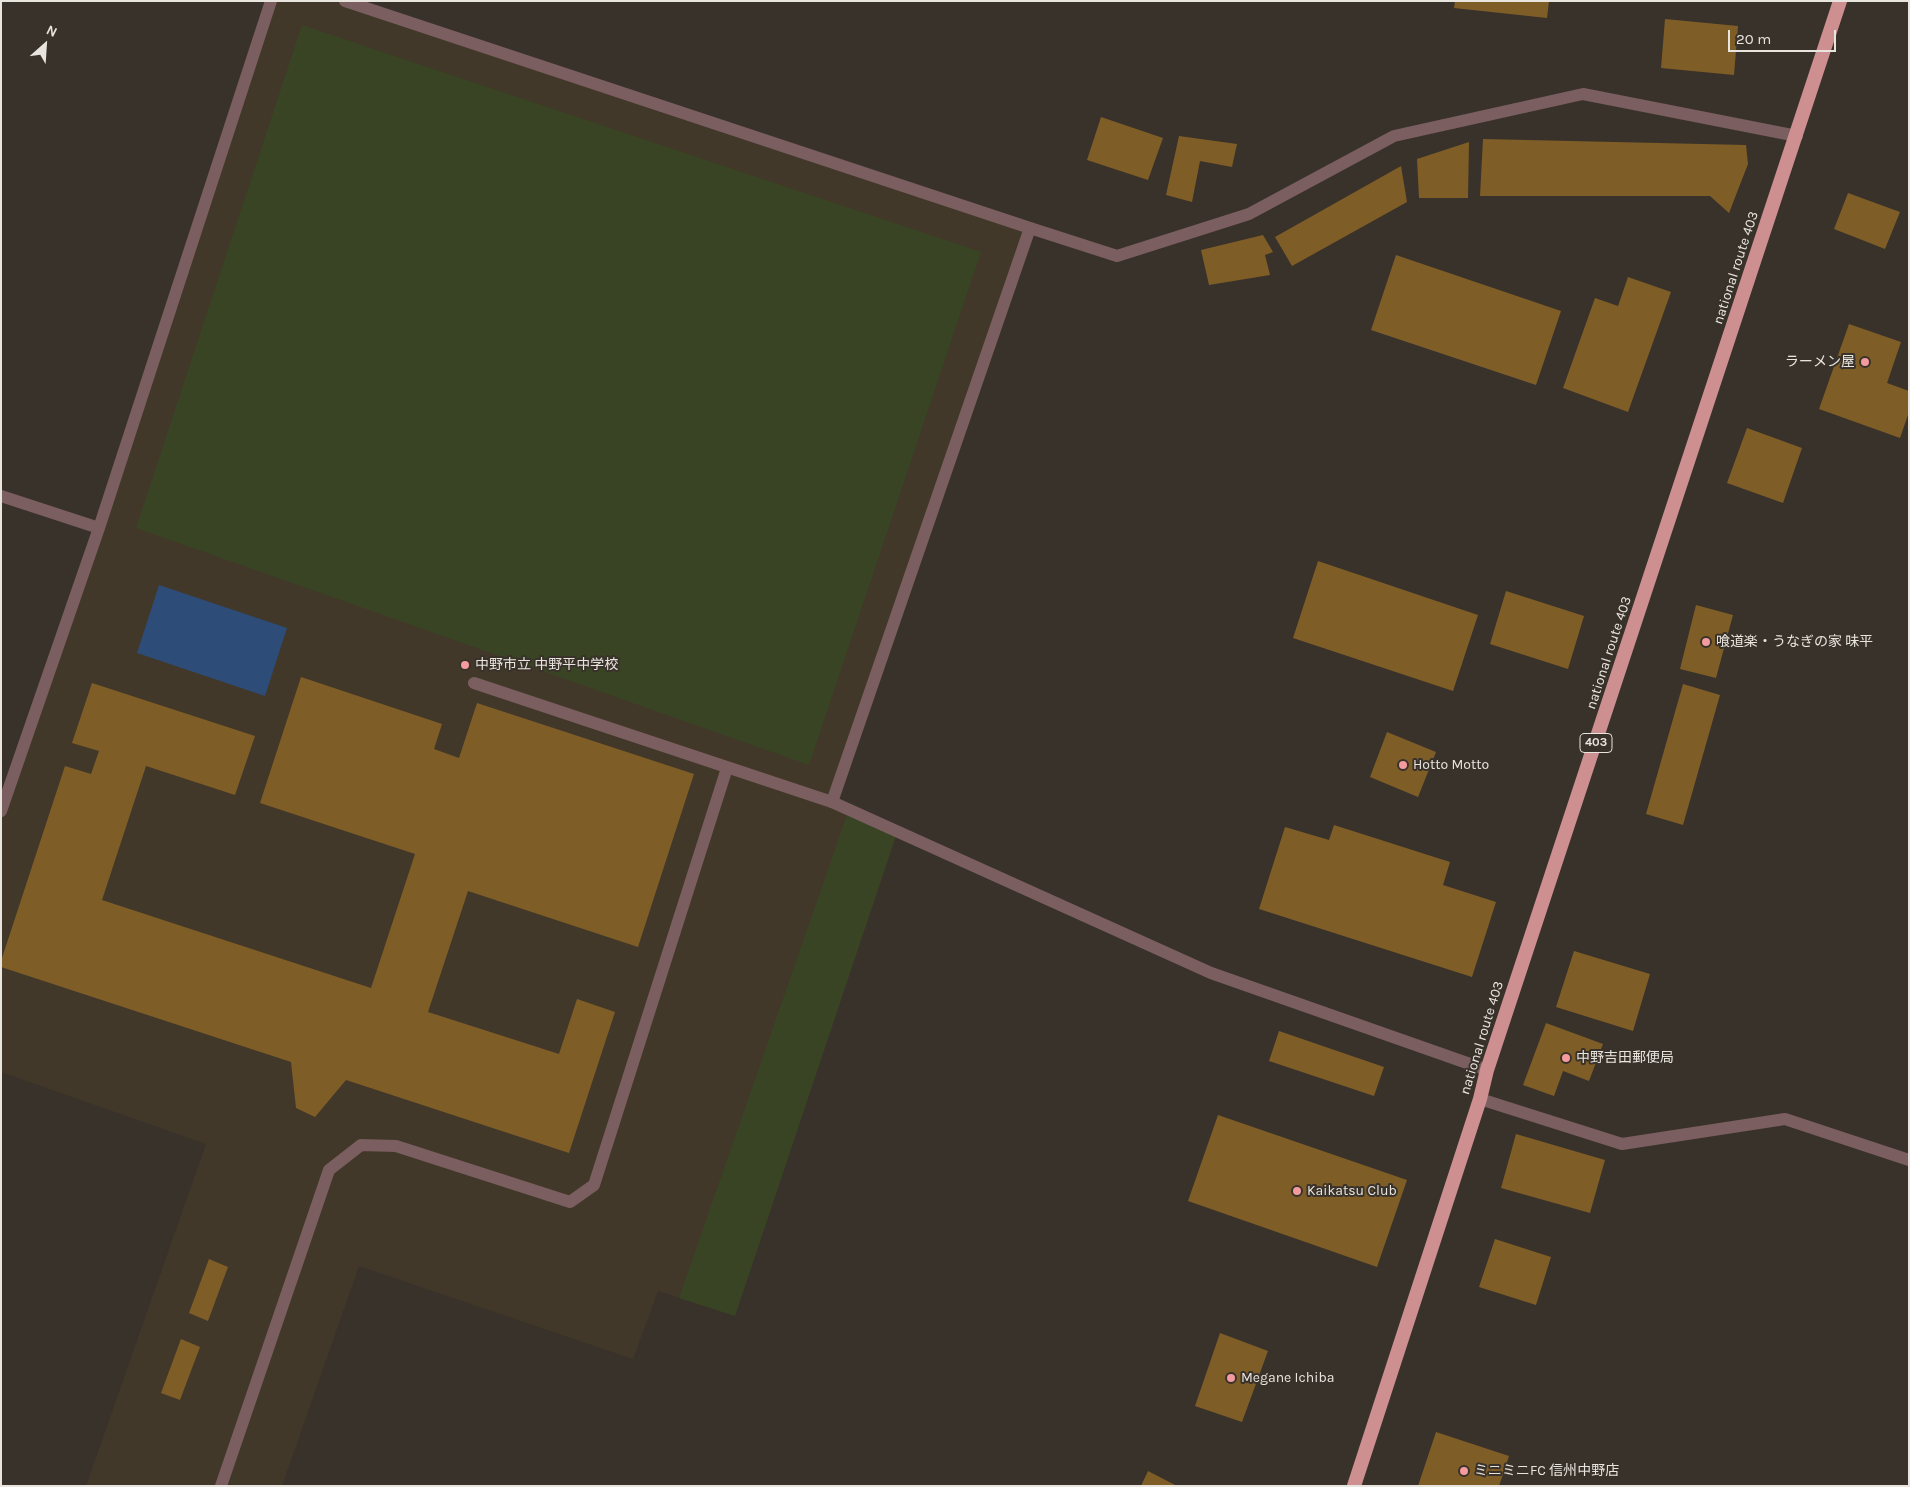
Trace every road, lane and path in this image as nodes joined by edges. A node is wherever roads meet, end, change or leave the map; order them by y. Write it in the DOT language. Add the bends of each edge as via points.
graph roads {
  1 [pos="271,1"];
  2 [pos="345,1"];
  3 [pos="1840,1"];
  4 [pos="1797,136"];
  5 [pos="1030,228"];
  6 [pos="1,496"];
  7 [pos="98,528"];
  8 [pos="474,683"];
  9 [pos="727,768"];
  10 [pos="832,802"];
  11 [pos="1,811"];
  12 [pos="1487,1070"];
  13 [pos="1480,1099"];
  14 [pos="1909,1160"];
  15 [pos="221,1486"];
  16 [pos="1354,1486"];
  1 -- 7 [label="street"];
  2 -- 5 [label="street"];
  3 -- 4 [label="highway, national route 403 / 403"];
  4 -- 5 [label="street" via="1583,94 1394,136 1249,214 1117,256"];
  4 -- 12 [label="highway, national route 403 / 403"];
  5 -- 10 [label="street"];
  6 -- 7 [label="street"];
  7 -- 11 [label="street"];
  8 -- 9 [label="street"];
  9 -- 10 [label="street"];
  9 -- 15 [label="street" via="594,1185 570,1202 396,1146 362,1145 329,1170"];
  10 -- 12 [label="street" via="1212,973"];
  12 -- 13 [label="highway, national route 403 / 403"];
  13 -- 14 [label="street" via="1622,1144 1785,1120"];
  13 -- 16 [label="highway, national route 403 / 403"];
}
